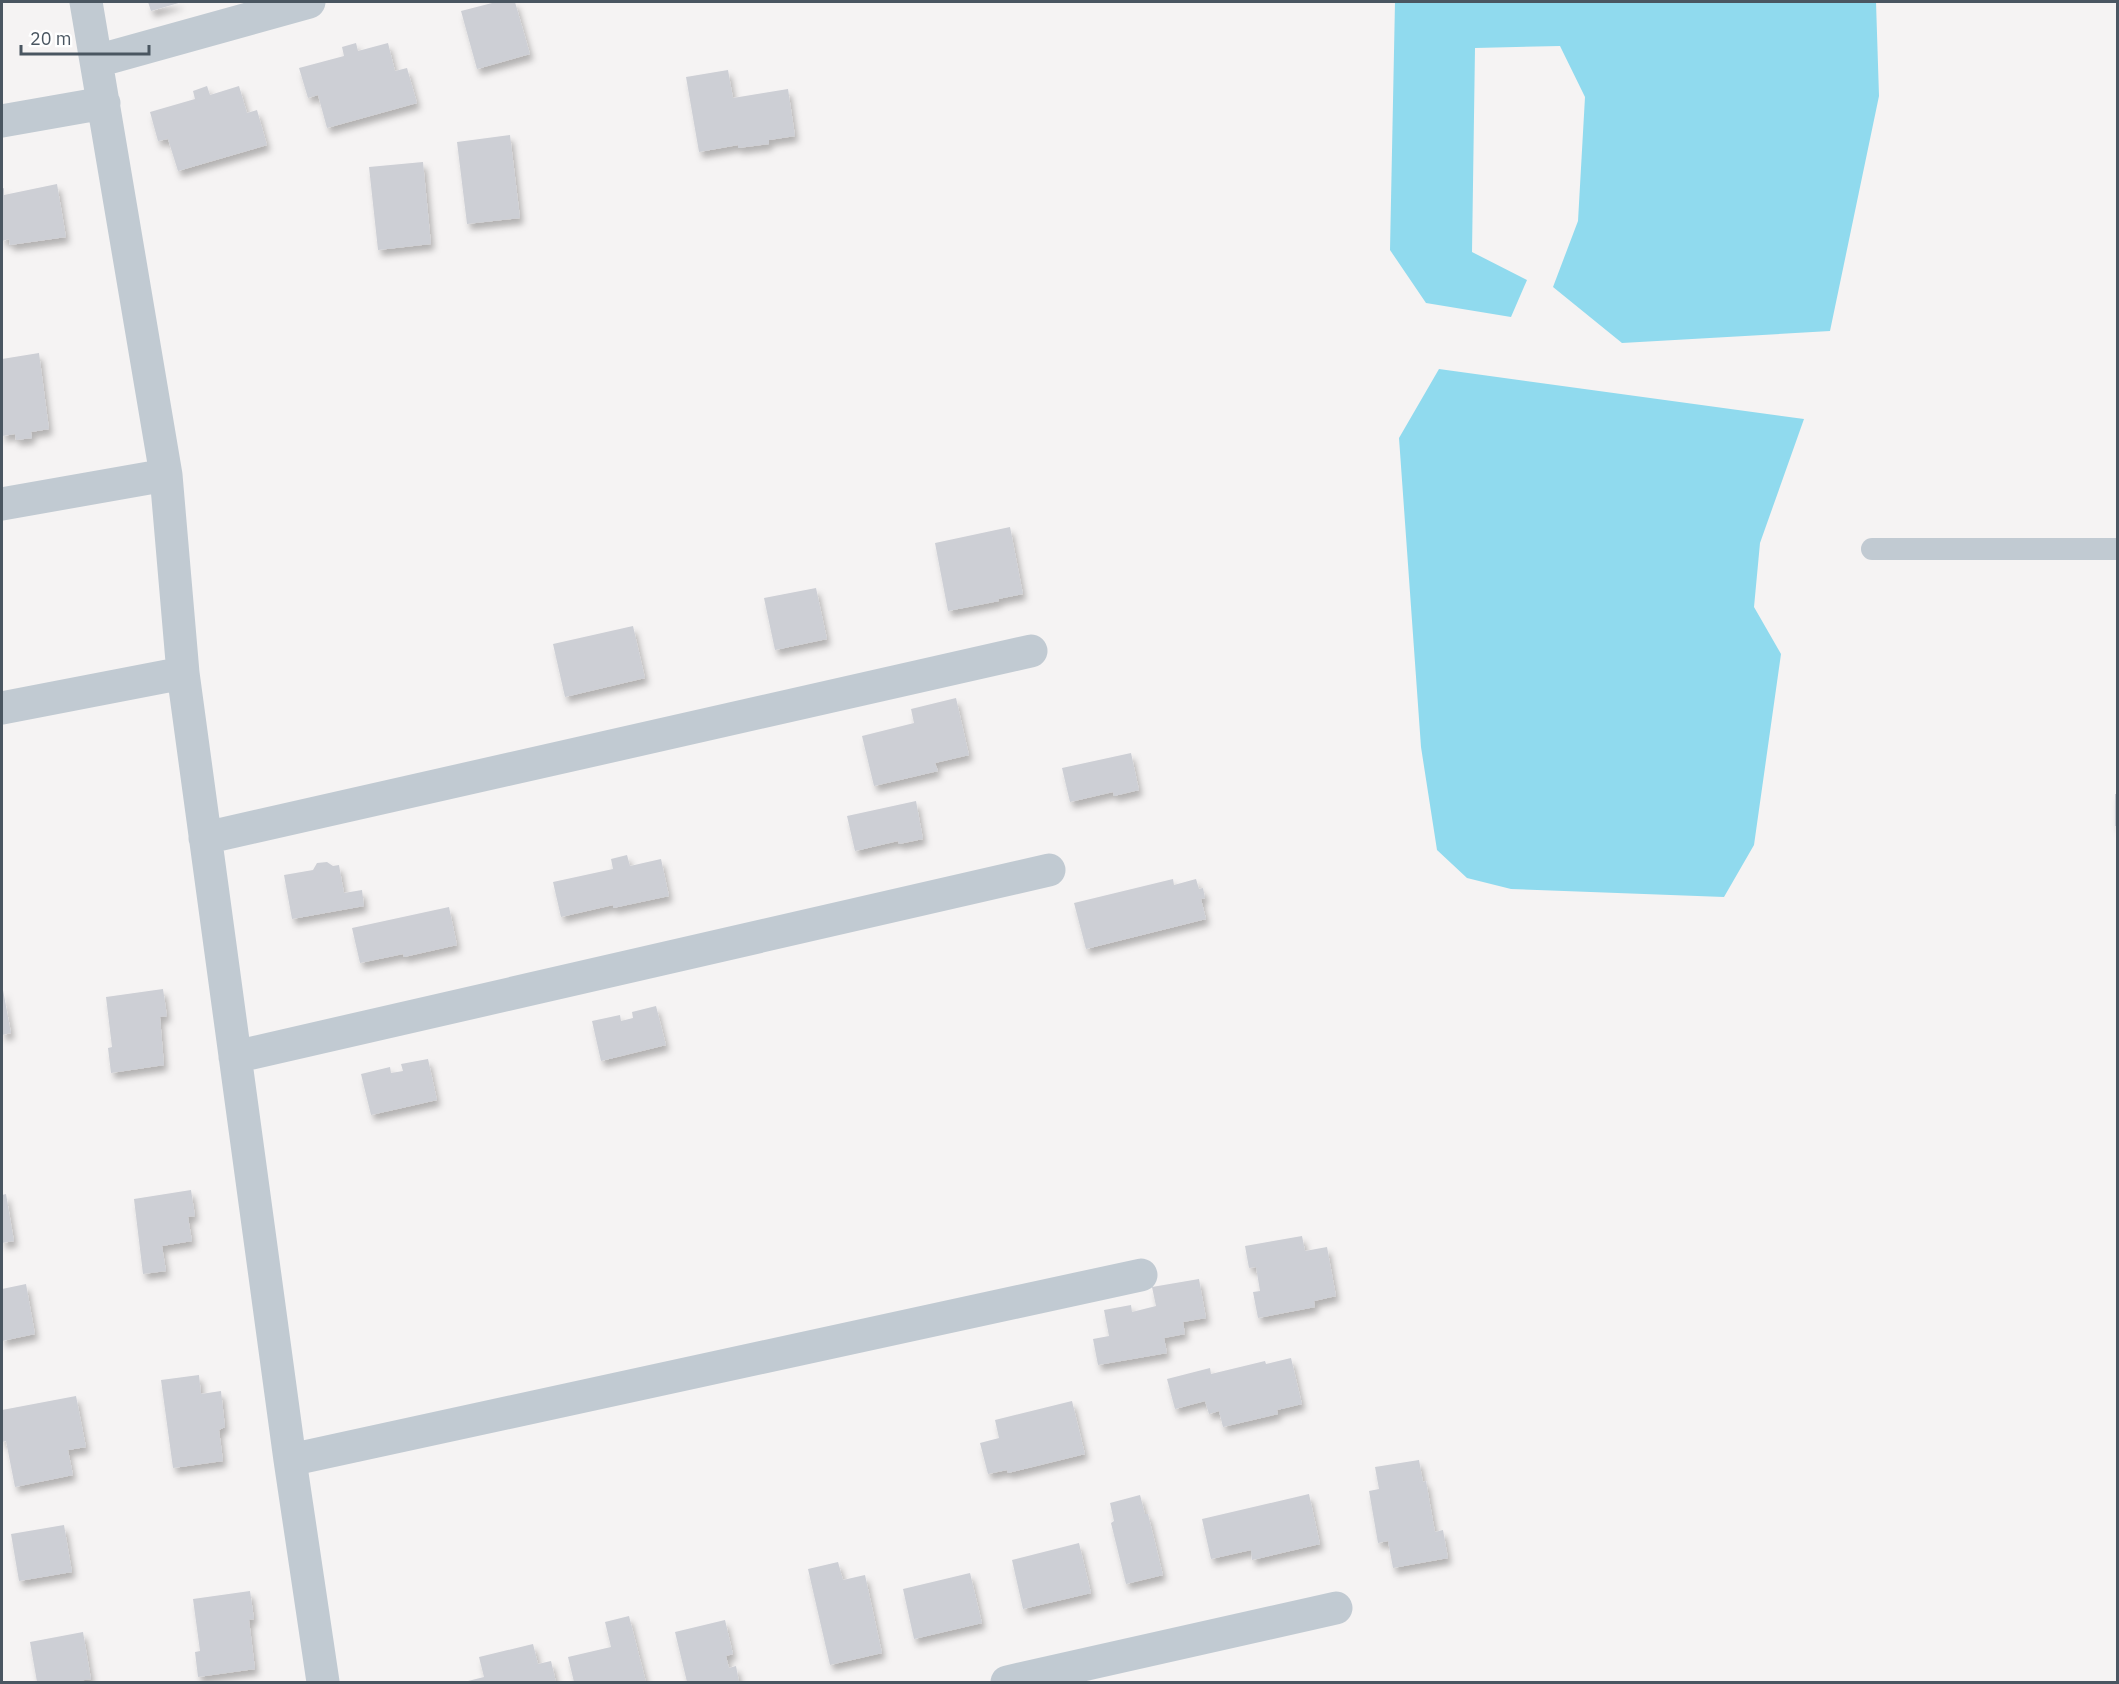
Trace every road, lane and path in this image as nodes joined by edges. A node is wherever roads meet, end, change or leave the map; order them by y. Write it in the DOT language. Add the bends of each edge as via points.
graph roads {
  1 [pos="87,2"];
  2 [pos="309,2"];
  3 [pos="97,61"];
  4 [pos="104,103"];
  5 [pos="2,121"];
  6 [pos="166,475"];
  7 [pos="2,504"];
  8 [pos="1872,549"];
  9 [pos="2118,549"];
  10 [pos="1031,651"];
  11 [pos="183,673"];
  12 [pos="2,708"];
  13 [pos="205,838"];
  14 [pos="1049,870"];
  15 [pos="235,1057"];
  16 [pos="1141,1275"];
  17 [pos="290,1460"];
  18 [pos="1336,1608"];
  19 [pos="323,1683"];
  20 [pos="1007,1683"];
  1 -- 3 [label="street"];
  2 -- 3 [label="street"];
  3 -- 4 [label="street"];
  4 -- 5 [label="street"];
  4 -- 6 [label="street"];
  6 -- 7 [label="street"];
  6 -- 11 [label="street"];
  8 -- 9 [label="lane"];
  10 -- 13 [label="street"];
  11 -- 12 [label="street"];
  11 -- 13 [label="street"];
  13 -- 15 [label="street"];
  14 -- 15 [label="street"];
  15 -- 17 [label="street"];
  16 -- 17 [label="street"];
  17 -- 19 [label="street"];
  18 -- 20 [label="street"];
}
